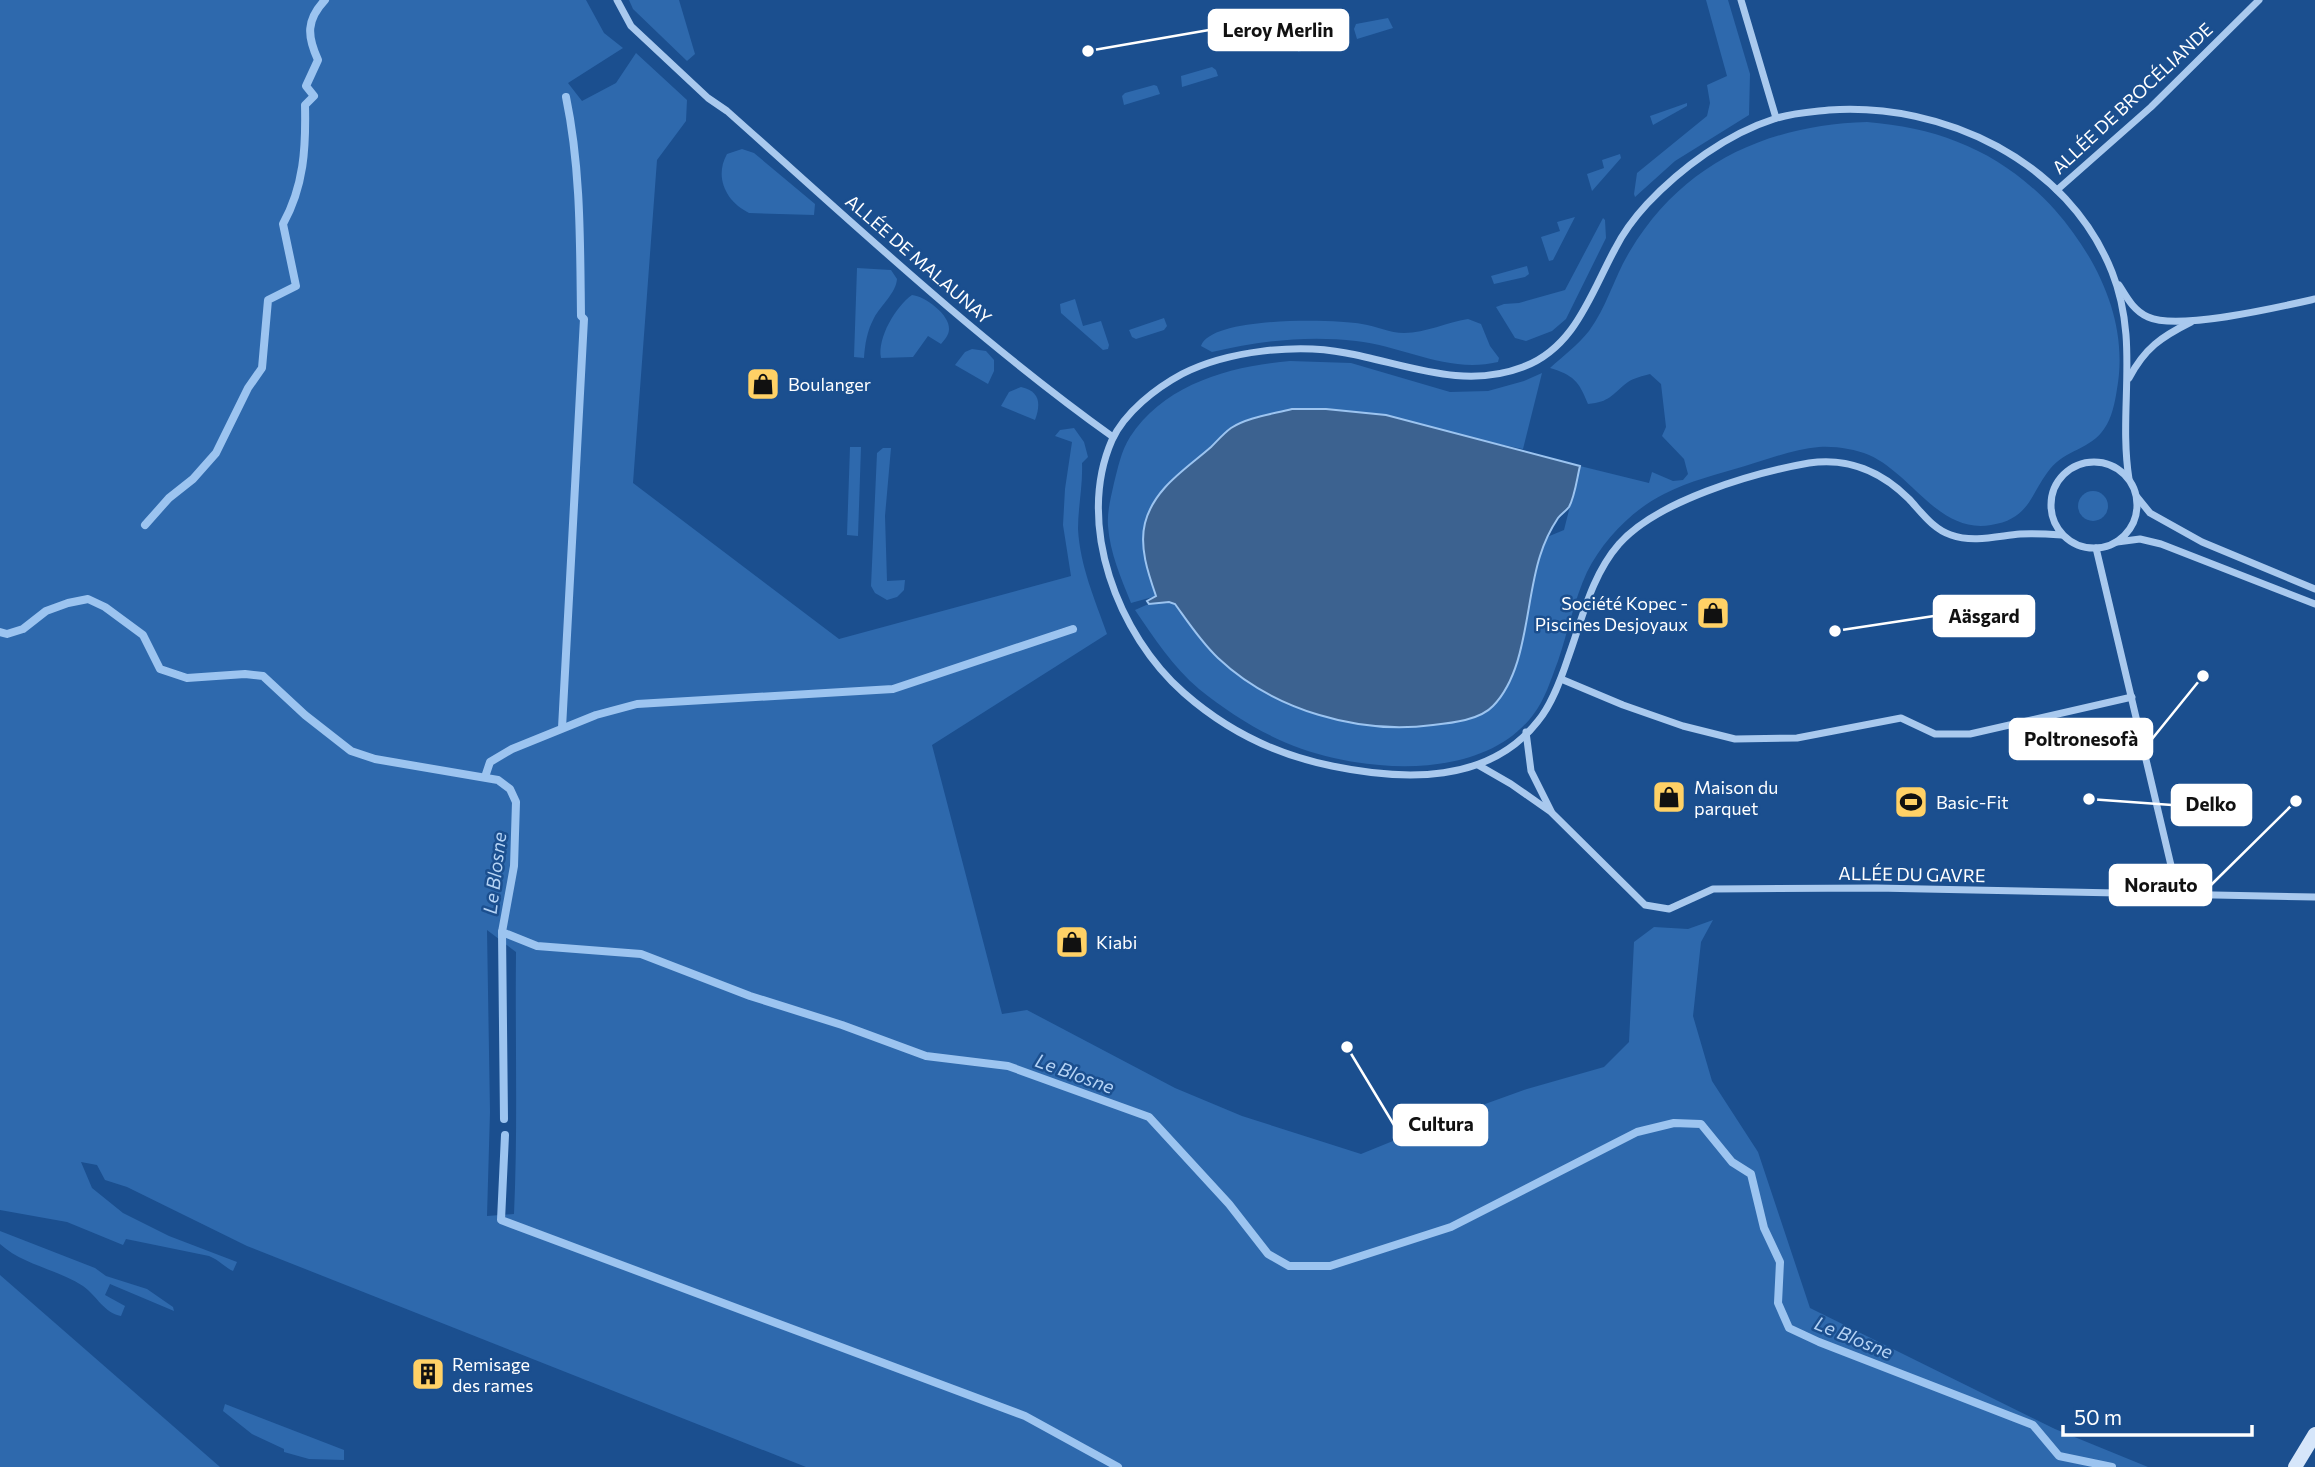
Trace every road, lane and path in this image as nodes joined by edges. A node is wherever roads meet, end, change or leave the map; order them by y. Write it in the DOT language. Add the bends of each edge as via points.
graph roads {
  1 [pos="617,0"];
  2 [pos="1741,0"];
  3 [pos="2259,0"];
  4 [pos="1776,118"];
  5 [pos="2057,190"];
  6 [pos="2116,282"];
  7 [pos="2315,299"];
  8 [pos="2195,320"];
  9 [pos="2129,379"];
  10 [pos="1113,437"];
  11 [pos="2129,480"];
  12 [pos="2136,496"];
  13 [pos="2062,535"];
  14 [pos="2116,542"];
  15 [pos="2096,548"];
  16 [pos="2315,589"];
  17 [pos="2315,604"];
  18 [pos="1561,679"];
  19 [pos="2132,697"];
  20 [pos="1526,732"];
  21 [pos="1478,765"];
  22 [pos="1551,812"];
  23 [pos="2178,895"];
  24 [pos="2315,897"];
  25 [pos="2315,1434"];
  26 [pos="2295,1467"];
  1 -- 10 [label="street, ALLÉE DE MALAUNAY" via="631,26 708,98 970,325"];
  2 -- 4 [label="street"];
  3 -- 5 [label="street, ALLÉE DE BROCÉLIANDE" via="2151,107"];
  4 -- 5 [label="street" via="1866,108 1946,122 2011,153"];
  4 -- 10 [label="street" via="1706,154 1645,206 1618,242 1580,320 1562,341 1527,366 1482,378 1415,369 1338,351 1251,354 1181,374 1130,413"];
  5 -- 6 [label="street" via="2098,245"];
  6 -- 8 [label="street" via="2144,316"];
  6 -- 9 [label="street" via="2128,343"];
  7 -- 8 [label="street"];
  8 -- 9 [label="street" via="2160,338"];
  9 -- 11 [label="street"];
  10 -- 21 [label="street" via="1098,501 1102,552 1127,620 1181,691 1224,723 1292,757 1386,775 1432,774"];
  11 -- 12 [label="street"];
  11 -- 13 [label="street" via="2121,471 2099,462 2066,471 2050,503"];
  12 -- 14 [label="street" via="2131,527"];
  12 -- 16 [label="street" via="2150,513 2202,542"];
  13 -- 15 [label="street" via="2078,545"];
  13 -- 18 [label="street" via="1949,535 1890,482 1851,464 1810,463 1768,474 1692,496 1654,514 1620,543 1599,574"];
  14 -- 15 [label="street"];
  14 -- 17 [label="street" via="2140,538 2161,544"];
  15 -- 19 [label="street"];
  18 -- 19 [label="street" via="1623,705 1735,739 1797,738 1901,718 1935,734 1970,734"];
  18 -- 20 [label="street" via="1537,724"];
  19 -- 23 [label="street"];
  20 -- 21 [label="street" via="1506,752"];
  20 -- 22 [label="street, ALLÉE DU GAVRE" via="1531,771"];
  21 -- 22 [label="street, ALLÉE DU GAVRE"];
  22 -- 23 [label="street, ALLÉE DU GAVRE" via="1645,905 1669,909 1713,889"];
  23 -- 24 [label="street, ALLÉE DU GAVRE"];
  25 -- 26 [label="street"];
}
